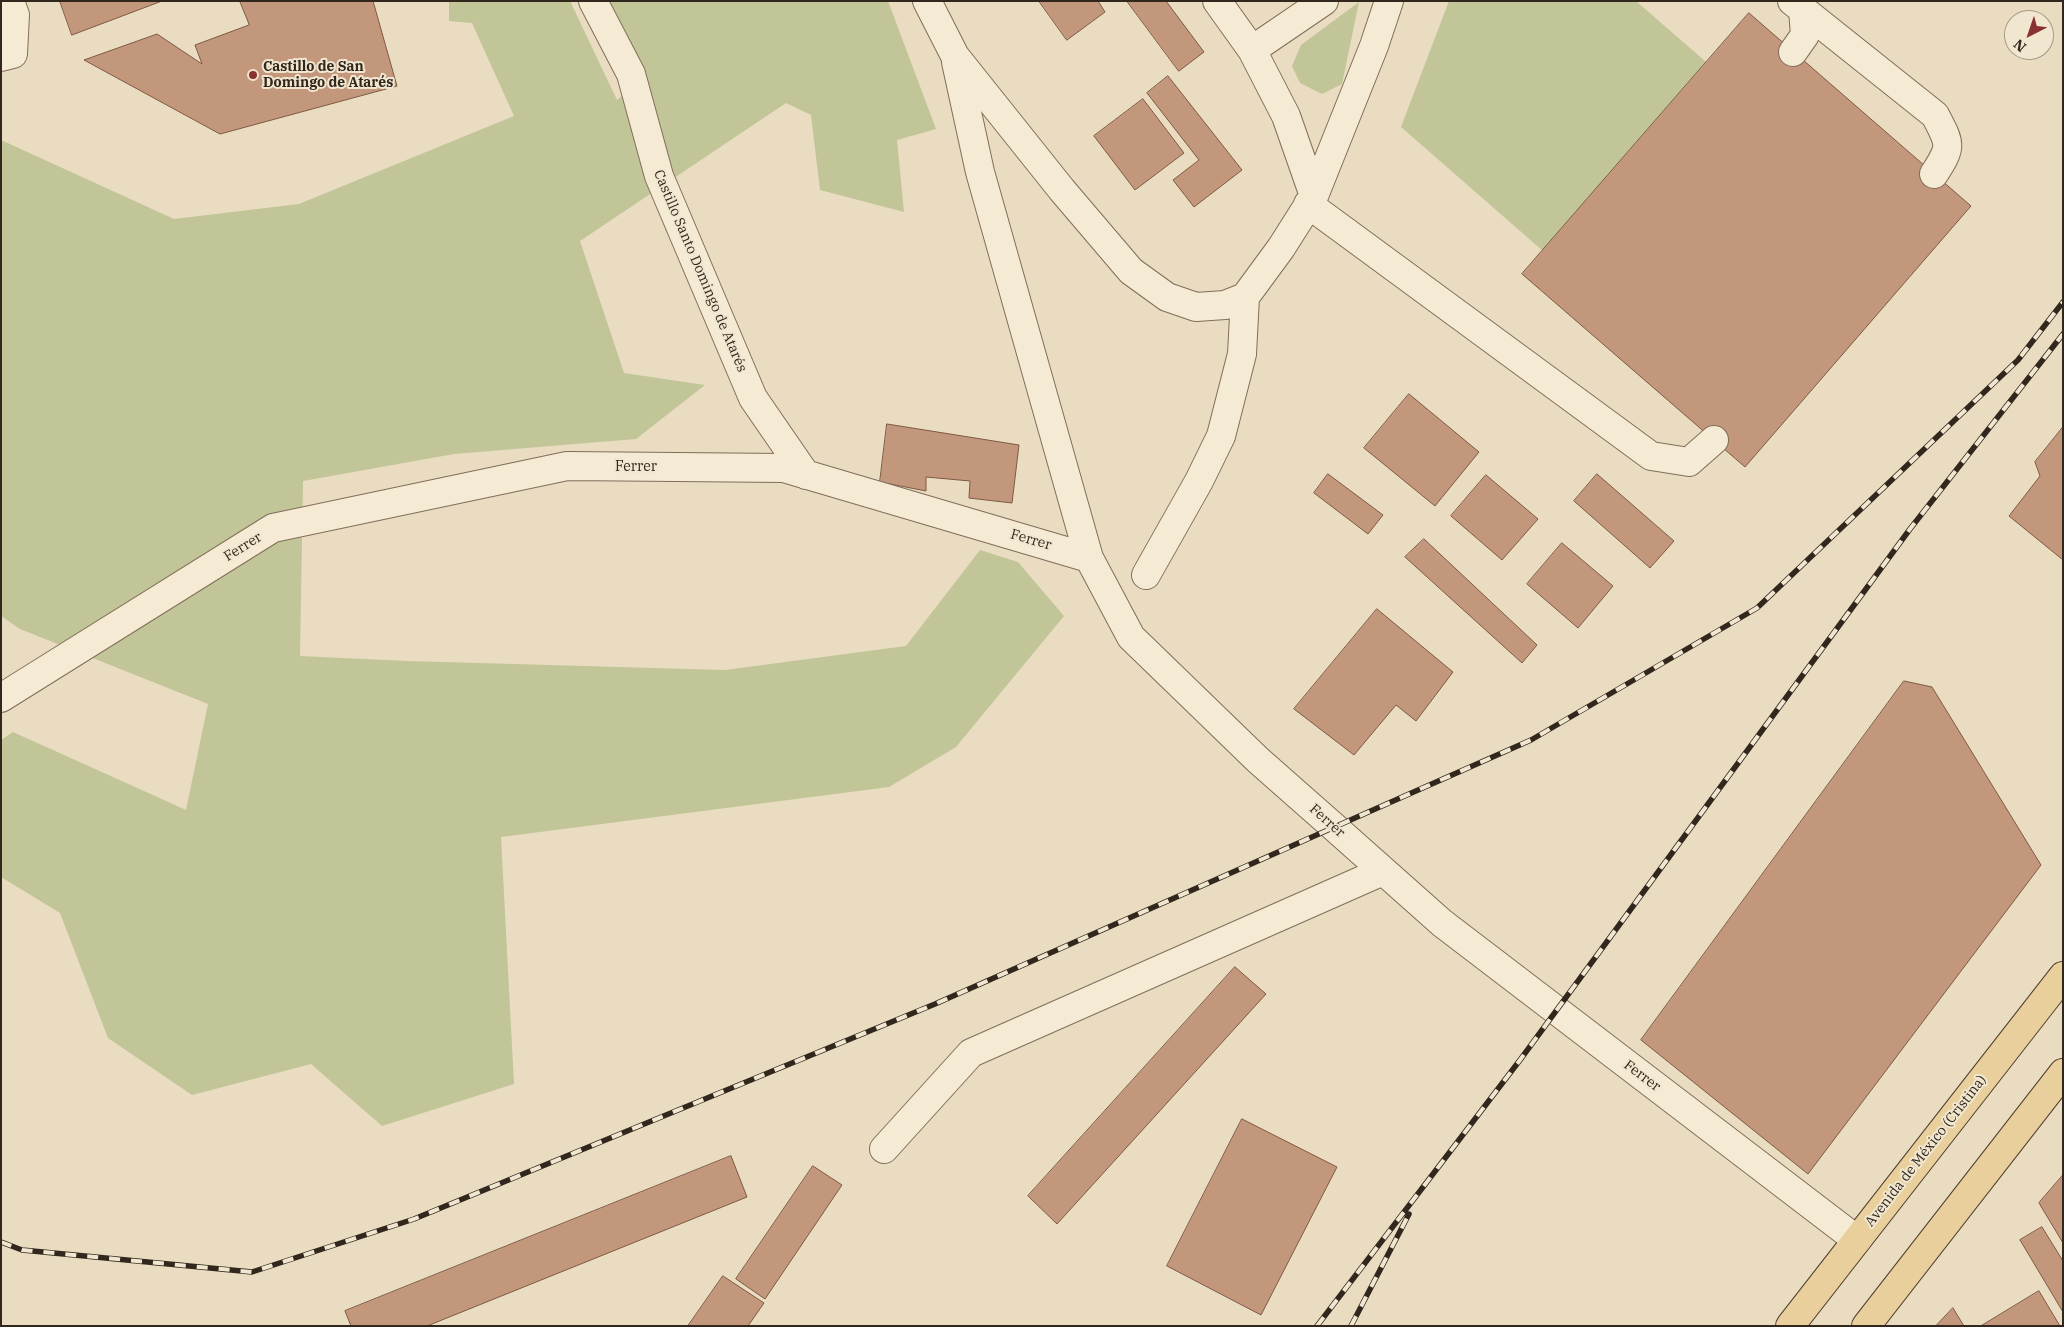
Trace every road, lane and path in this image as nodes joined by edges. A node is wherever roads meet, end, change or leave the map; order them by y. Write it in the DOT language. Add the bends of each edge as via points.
graph roads {
  1 [pos="10,1"];
  2 [pos="593,1"];
  3 [pos="927,1"];
  4 [pos="1218,1"];
  5 [pos="1324,1"];
  6 [pos="1389,1"];
  7 [pos="1797,6"];
  8 [pos="1252,50"];
  9 [pos="1794,52"];
  10 [pos="955,56"];
  11 [pos="1,57"];
  12 [pos="1934,174"];
  13 [pos="1311,200"];
  14 [pos="1245,297"];
  15 [pos="1714,440"];
  16 [pos="806,475"];
  17 [pos="1089,558"];
  18 [pos="1146,575"];
  19 [pos="1,698"];
  20 [pos="1383,871"];
  21 [pos="2063,976"];
  22 [pos="2063,1073"];
  23 [pos="884,1150"];
  24 [pos="1857,1240"];
  25 [pos="1875,1322"];
  26 [pos="1790,1326"];
  1 -- 11 [label="street" via="15,15 13,54"];
  2 -- 16 [label="street, Castillo Santo Domingo de Atarés" via="631,74 659,176 753,398"];
  3 -- 10 [label="street"];
  4 -- 8 [label="street"];
  5 -- 8 [label="street"];
  6 -- 13 [label="street"];
  7 -- 9 [label="street" via="1805,35"];
  7 -- 12 [label="street" via="1935,115 1949,142 1945,157"];
  8 -- 13 [label="street" via="1286,116"];
  10 -- 14 [label="street" via="1131,270 1167,297 1196,308 1224,305"];
  10 -- 17 [label="street" via="980,172"];
  13 -- 14 [label="street"];
  13 -- 15 [label="street" via="1651,456 1689,462"];
  14 -- 18 [label="street" via="1242,354 1221,436"];
  16 -- 17 [label="street, Ferrer"];
  16 -- 19 [label="street, Ferrer" via="784,468 567,466 273,528"];
  17 -- 20 [label="street, Ferrer" via="1131,637 1258,760"];
  20 -- 23 [label="street" via="971,1053"];
  20 -- 24 [label="street, Ferrer" via="1442,923"];
  21 -- 24 [label="main road, Avenida de México (Cristina)"];
  22 -- 25 [label="main road"];
  24 -- 26 [label="main road, Avenida de México (Cristina)"];
}
